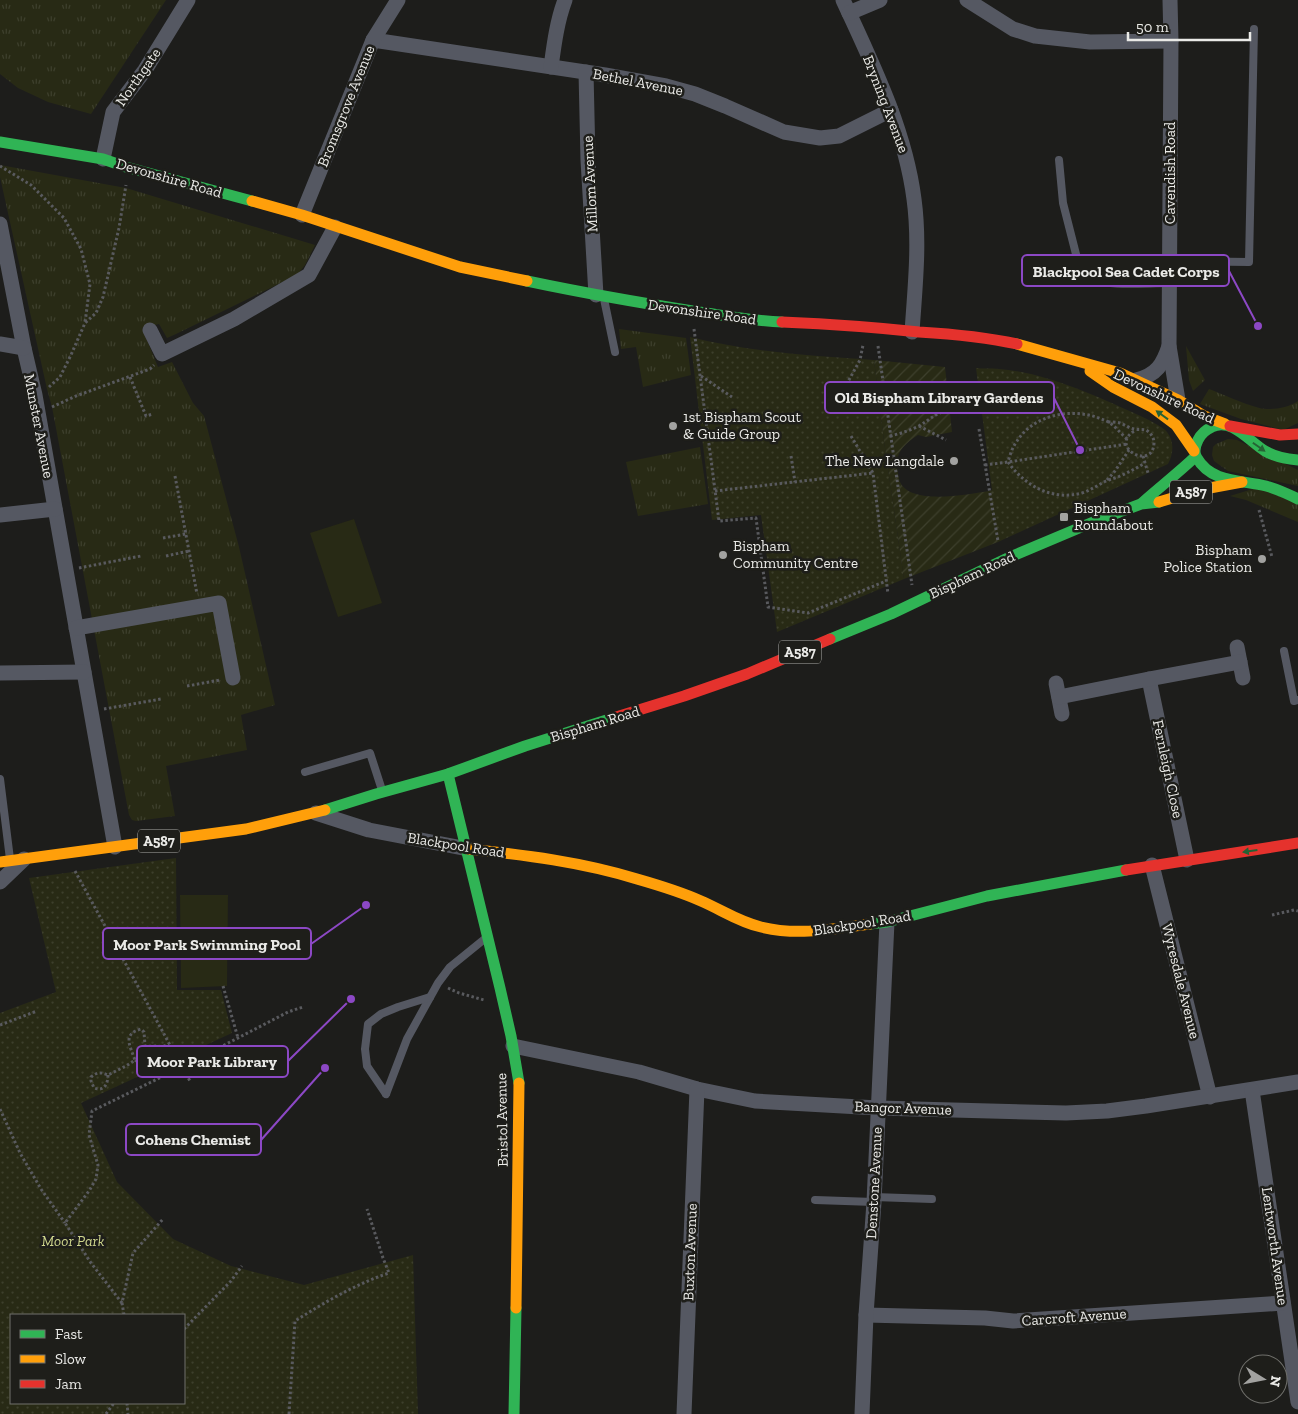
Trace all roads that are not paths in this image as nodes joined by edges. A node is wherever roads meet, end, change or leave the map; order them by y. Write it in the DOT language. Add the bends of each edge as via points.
graph roads {
  1 [pos="188,0"];
  2 [pos="398,0"];
  3 [pos="565,0"];
  4 [pos="880,0"];
  5 [pos="967,0"];
  6 [pos="1170,0"];
  7 [pos="846,7"];
  8 [pos="1254,29"];
  9 [pos="373,40"];
  10 [pos="1171,41"];
  11 [pos="551,67"];
  12 [pos="586,72"];
  13 [pos="891,110"];
  14 [pos="0,142"];
  15 [pos="103,159"];
  16 [pos="1059,160"];
  17 [pos="302,215"];
  18 [pos="0,224"];
  19 [pos="335,227"];
  20 [pos="1170,262"];
  21 [pos="1169,282"];
  22 [pos="600,296"];
  23 [pos="150,330"];
  24 [pos="912,332"];
  25 [pos="0,344"];
  26 [pos="1169,346"];
  27 [pos="24,348"];
  28 [pos="615,352"];
  29 [pos="1075,360"];
  30 [pos="1136,380"];
  31 [pos="1178,400"];
  32 [pos="1227,425"];
  33 [pos="1298,434"];
  34 [pos="1195,454"];
  35 [pos="1298,460"];
  36 [pos="1242,482"];
  37 [pos="1298,499"];
  38 [pos="1141,504"];
  39 [pos="55,509"];
  40 [pos="0,515"];
  41 [pos="76,628"];
  42 [pos="1284,651"];
  43 [pos="84,672"];
  44 [pos="0,673"];
  45 [pos="233,678"];
  46 [pos="1149,678"];
  47 [pos="1243,678"];
  48 [pos="1298,700"];
  49 [pos="1062,714"];
  50 [pos="306,772"];
  51 [pos="448,774"];
  52 [pos="0,779"];
  53 [pos="382,792"];
  54 [pos="316,812"];
  55 [pos="1298,843"];
  56 [pos="115,847"];
  57 [pos="468,849"];
  58 [pos="1187,860"];
  59 [pos="12,861"];
  60 [pos="1152,865"];
  61 [pos="0,882"];
  62 [pos="887,922"];
  63 [pos="488,935"];
  64 [pos="430,997"];
  65 [pos="513,1046"];
  66 [pos="1298,1082"];
  67 [pos="697,1089"];
  68 [pos="1252,1090"];
  69 [pos="1210,1097"];
  70 [pos="878,1108"];
  71 [pos="932,1198"];
  72 [pos="874,1199"];
  73 [pos="815,1200"];
  74 [pos="1283,1303"];
  75 [pos="866,1315"];
  76 [pos="1298,1402"];
  77 [pos="514,1414"];
  78 [pos="684,1414"];
  79 [pos="862,1414"];
  1 -- 15 [label="street, Northgate" via="145,70 113,112"];
  2 -- 9 [label="street, Bromsgrove Avenue"];
  3 -- 11 [label="street"];
  4 -- 7 [label="street"];
  5 -- 10 [label="street" via="1014,30 1035,36 1090,42"];
  6 -- 10 [label="street, Cavendish Road"];
  7 -- 13 [label="street, Bryning Avenue"];
  8 -- 20 [label="lane" via="1249,262"];
  9 -- 11 [label="street, Bethel Avenue"];
  9 -- 17 [label="street, Bromsgrove Avenue"];
  10 -- 20 [label="street, Cavendish Road"];
  11 -- 12 [label="street, Bethel Avenue"];
  12 -- 13 [label="street, Bethel Avenue" via="695,94 784,132 820,138 839,136"];
  12 -- 22 [label="street, Millom Avenue" via="588,160"];
  13 -- 24 [label="street, Bryning Avenue" via="905,153 914,198 917,232"];
  14 -- 15 [label="main road, Devonshire Road"];
  15 -- 17 [label="main road, Devonshire Road"];
  16 -- 21 [label="lane" via="1063,204 1085,278 1112,283"];
  17 -- 19 [label="main road, Devonshire Road"];
  18 -- 27 [label="street, Munster Avenue"];
  19 -- 22 [label="main road, Devonshire Road" via="460,267"];
  19 -- 23 [label="street" via="309,275 234,319 162,354"];
  20 -- 21 [label="street, Cavendish Road"];
  21 -- 26 [label="street, Cavendish Road"];
  22 -- 24 [label="main road, Devonshire Road" via="762,321"];
  22 -- 28 [label="lane"];
  24 -- 29 [label="main road, Devonshire Road" via="994,339"];
  25 -- 27 [label="street"];
  26 -- 30 [label="street, Cavendish Road" via="1159,368"];
  26 -- 31 [label="street, Cavendish Road"];
  27 -- 39 [label="street, Munster Avenue"];
  29 -- 30 [label="main road, Devonshire Road"];
  34 -- 29 [label="main road, Devonshire Road, one-way" via="1176,424"];
  30 -- 31 [label="main road, Devonshire Road"];
  31 -- 32 [label="main road, Devonshire Road"];
  32 -- 33 [label="main road" via="1276,435"];
  32 -- 34 [label="main road, A587" via="1216,425 1205,431 1197,442"];
  32 -- 35 [label="main road, one-way" via="1262,450"];
  34 -- 36 [label="main road, A587" via="1209,472"];
  34 -- 38 [label="main road, Bispham Road / A587"];
  36 -- 37 [label="main road, A587" via="1268,486"];
  36 -- 38 [label="main road, Bispham Road / A587"];
  38 -- 51 [label="main road, Bispham Road / A587" via="1001,561 891,614 747,674"];
  39 -- 40 [label="street"];
  39 -- 41 [label="street, Munster Avenue"];
  41 -- 43 [label="street, Munster Avenue"];
  41 -- 45 [label="street" via="220,602"];
  42 -- 48 [label="lane" via="1294,701"];
  43 -- 44 [label="street"];
  43 -- 56 [label="street, Munster Avenue"];
  46 -- 47 [label="street" via="1238,654"];
  46 -- 49 [label="street" via="1058,690"];
  46 -- 58 [label="street, Fernleigh Close"];
  50 -- 53 [label="lane" via="370,754"];
  51 -- 53 [label="main road, Bispham Road / A587"];
  51 -- 57 [label="main road, Bristol Avenue"];
  52 -- 59 [label="lane"];
  53 -- 54 [label="main road, Bispham Road / A587"];
  54 -- 56 [label="main road, Bispham Road / A587" via="246,829"];
  54 -- 57 [label="street, Blackpool Road" via="368,830"];
  55 -- 58 [label="main road, Blackpool Road, one-way"];
  56 -- 59 [label="main road, Bispham Road / A587"];
  57 -- 62 [label="main road, Blackpool Road" via="595,867 701,901 738,920 762,927 794,932 822,931"];
  57 -- 63 [label="main road, Bristol Avenue"];
  58 -- 60 [label="main road, Blackpool Road"];
  59 -- 61 [label="street"];
  60 -- 62 [label="main road, Blackpool Road" via="987,896"];
  60 -- 69 [label="street, Wyresdale Avenue"];
  62 -- 70 [label="street, Denstone Avenue"];
  63 -- 64 [label="lane" via="450,967"];
  63 -- 65 [label="main road, Bristol Avenue"];
  64 -- 64 [label="lane" via="407,1039 386,1094 367,1066 368,1024 381,1014"];
  65 -- 67 [label="street, Bangor Avenue" via="639,1072"];
  65 -- 77 [label="main road, Bristol Avenue" via="519,1084"];
  66 -- 68 [label="street, Bangor Avenue"];
  67 -- 70 [label="street, Bangor Avenue" via="755,1101"];
  67 -- 78 [label="street, Buxton Avenue"];
  68 -- 69 [label="street, Bangor Avenue"];
  68 -- 74 [label="street, Lentworth Avenue"];
  69 -- 70 [label="street, Bangor Avenue" via="1066,1113"];
  70 -- 72 [label="street, Denstone Avenue"];
  71 -- 72 [label="lane"];
  72 -- 73 [label="lane"];
  72 -- 75 [label="street, Denstone Avenue"];
  74 -- 75 [label="street, Carcroft Avenue" via="1013,1321"];
  74 -- 76 [label="street, Lentworth Avenue"];
  75 -- 79 [label="street, Denstone Avenue"];
}
